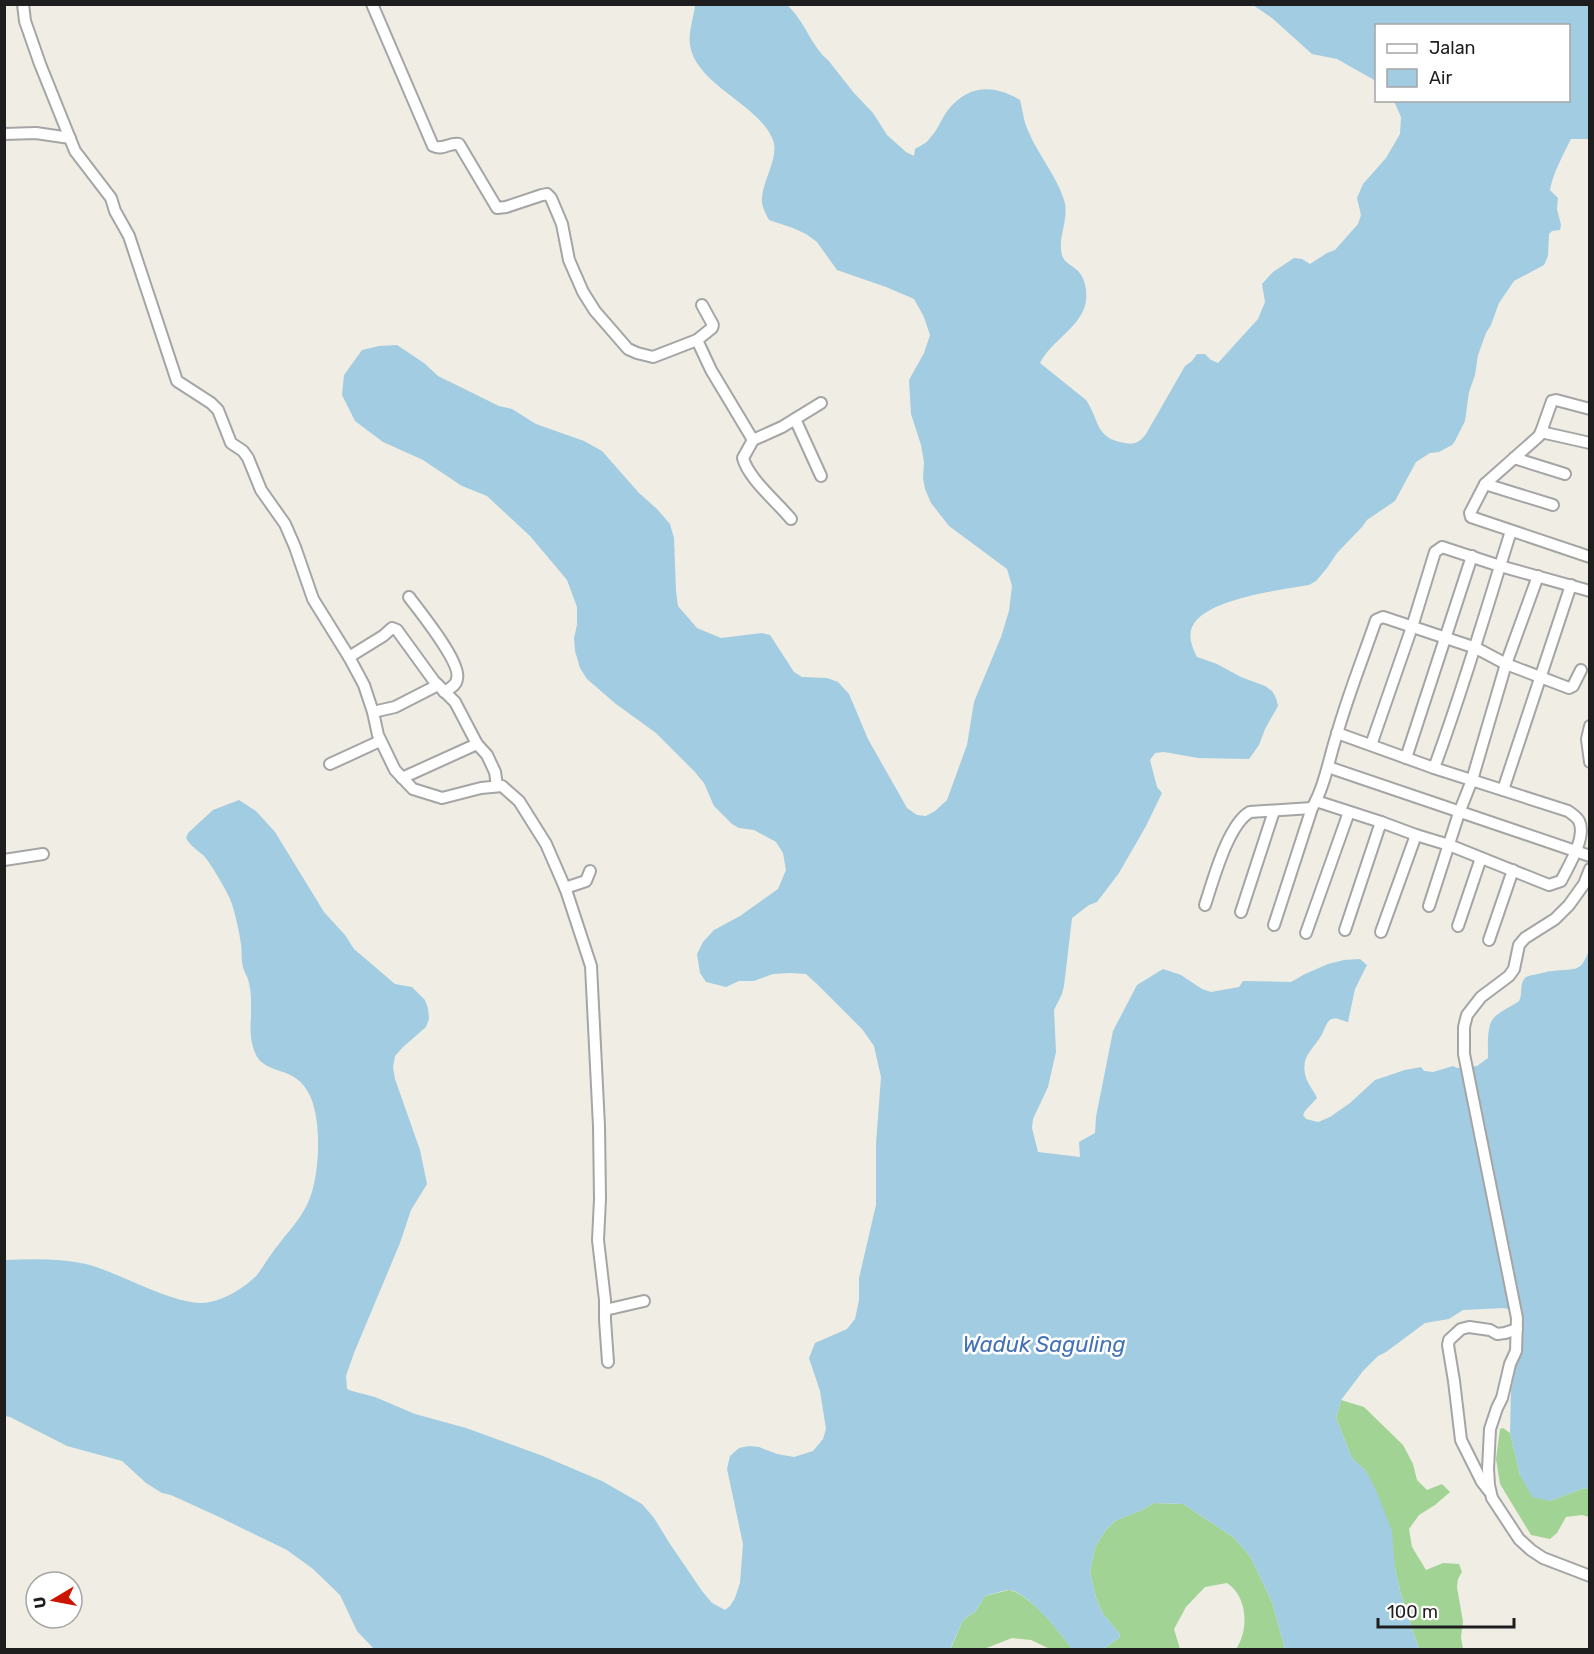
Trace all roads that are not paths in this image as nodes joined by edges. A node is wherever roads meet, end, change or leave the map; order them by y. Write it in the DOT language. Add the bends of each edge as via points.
graph roads {
  1 [pos="22,4"];
  2 [pos="372,4"];
  3 [pos="4,134"];
  4 [pos="70,138"];
  5 [pos="702,305"];
  6 [pos="697,340"];
  7 [pos="821,403"];
  8 [pos="1590,409"];
  9 [pos="795,419"];
  10 [pos="1541,432"];
  11 [pos="753,440"];
  12 [pos="1590,443"];
  13 [pos="1514,459"];
  14 [pos="1565,474"];
  15 [pos="821,476"];
  16 [pos="1485,484"];
  17 [pos="1552,505"];
  18 [pos="790,519"];
  19 [pos="1511,531"];
  20 [pos="1472,556"];
  21 [pos="1590,557"];
  22 [pos="1500,566"];
  23 [pos="1538,576"];
  24 [pos="1571,585"];
  25 [pos="1590,591"];
  26 [pos="409,597"];
  27 [pos="1412,627"];
  28 [pos="1446,638"];
  29 [pos="1476,648"];
  30 [pos="349,657"];
  31 [pos="1506,664"];
  32 [pos="1581,670"];
  33 [pos="1540,677"];
  34 [pos="441,689"];
  35 [pos="373,712"];
  36 [pos="1590,726"];
  37 [pos="1337,733"];
  38 [pos="380,741"];
  39 [pos="477,744"];
  40 [pos="1371,746"];
  41 [pos="1406,758"];
  42 [pos="1590,762"];
  43 [pos="330,764"];
  44 [pos="1328,767"];
  45 [pos="1434,768"];
  46 [pos="402,778"];
  47 [pos="1472,780"];
  48 [pos="497,786"];
  49 [pos="1503,790"];
  50 [pos="1314,804"];
  51 [pos="1275,811"];
  52 [pos="1349,812"];
  53 [pos="1459,813"];
  54 [pos="1381,822"];
  55 [pos="1416,835"];
  56 [pos="1449,845"];
  57 [pos="1577,851"];
  58 [pos="43,854"];
  59 [pos="1590,856"];
  60 [pos="1481,858"];
  61 [pos="4,860"];
  62 [pos="1590,869"];
  63 [pos="1513,870"];
  64 [pos="590,871"];
  65 [pos="565,888"];
  66 [pos="1205,905"];
  67 [pos="1429,906"];
  68 [pos="1241,912"];
  69 [pos="1274,925"];
  70 [pos="1458,926"];
  71 [pos="1345,930"];
  72 [pos="1381,932"];
  73 [pos="1306,933"];
  74 [pos="1489,940"];
  75 [pos="644,1301"];
  76 [pos="605,1310"];
  77 [pos="1517,1323"];
  78 [pos="608,1362"];
  79 [pos="1491,1494"];
  80 [pos="1590,1576"];
  1 -- 4 [label="street" via="40,64"];
  2 -- 6 [label="street" via="433,146 459,144 497,208 548,194 562,224 571,267 583,292 619,340 628,349 653,357"];
  3 -- 4 [label="street"];
  4 -- 30 [label="street" via="75,151 111,198 129,236 177,381 218,410 231,443 248,458 261,490 296,547 313,599"];
  5 -- 6 [label="street" via="713,325"];
  6 -- 11 [label="street"];
  7 -- 9 [label="street"];
  8 -- 10 [label="street" via="1552,401"];
  9 -- 11 [label="street"];
  9 -- 15 [label="street"];
  10 -- 12 [label="street"];
  10 -- 13 [label="street"];
  11 -- 18 [label="street" via="744,462 757,483"];
  13 -- 14 [label="street"];
  13 -- 16 [label="street"];
  16 -- 17 [label="street"];
  16 -- 19 [label="street" via="1471,517"];
  19 -- 21 [label="street"];
  19 -- 22 [label="street"];
  20 -- 22 [label="street"];
  20 -- 27 [label="street" via="1442,547 1436,552"];
  20 -- 28 [label="street"];
  22 -- 23 [label="street"];
  22 -- 29 [label="street"];
  23 -- 24 [label="street"];
  23 -- 31 [label="street"];
  24 -- 25 [label="street"];
  24 -- 33 [label="street"];
  26 -- 34 [label="street" via="456,667 457,682"];
  27 -- 28 [label="street"];
  27 -- 37 [label="street" via="1383,617 1376,620"];
  27 -- 40 [label="street"];
  28 -- 29 [label="street"];
  28 -- 41 [label="street"];
  29 -- 31 [label="street"];
  29 -- 45 [label="street"];
  30 -- 34 [label="street" via="395,629"];
  30 -- 35 [label="street"];
  31 -- 33 [label="street"];
  31 -- 47 [label="street"];
  32 -- 33 [label="street" via="1569,688"];
  33 -- 49 [label="street"];
  34 -- 35 [label="street"];
  34 -- 39 [label="street" via="455,702"];
  35 -- 38 [label="street"];
  36 -- 42 [label="street"];
  37 -- 40 [label="street"];
  37 -- 44 [label="street"];
  38 -- 43 [label="street"];
  38 -- 46 [label="street"];
  39 -- 46 [label="street"];
  39 -- 48 [label="street" via="487,755"];
  40 -- 41 [label="street"];
  41 -- 45 [label="street"];
  44 -- 50 [label="street"];
  44 -- 53 [label="street"];
  45 -- 47 [label="street"];
  46 -- 48 [label="street" via="413,789 442,798"];
  47 -- 49 [label="street"];
  47 -- 53 [label="street"];
  48 -- 65 [label="street" via="519,801 546,844"];
  49 -- 57 [label="street" via="1578,819 1581,824"];
  50 -- 51 [label="street"];
  50 -- 52 [label="street"];
  50 -- 69 [label="street"];
  51 -- 66 [label="street" via="1242,816 1229,837"];
  51 -- 68 [label="street"];
  52 -- 54 [label="street"];
  52 -- 73 [label="street"];
  53 -- 56 [label="street"];
  53 -- 57 [label="street"];
  54 -- 55 [label="street"];
  54 -- 71 [label="street"];
  55 -- 56 [label="street"];
  55 -- 72 [label="street"];
  56 -- 60 [label="street"];
  56 -- 67 [label="street"];
  57 -- 59 [label="street"];
  57 -- 63 [label="street" via="1561,881 1549,885"];
  58 -- 61 [label="street"];
  60 -- 63 [label="street"];
  60 -- 70 [label="street"];
  62 -- 77 [label="street" via="1569,905 1519,945 1514,969 1481,997 1464,1027 1466,1065"];
  63 -- 74 [label="street"];
  64 -- 65 [label="street" via="586,881"];
  65 -- 76 [label="street" via="591,966 599,1126 597,1240"];
  75 -- 76 [label="street"];
  76 -- 78 [label="street"];
  77 -- 79 [label="street" via="1515,1351 1490,1429"];
  77 -- 79 [label="street" via="1505,1334 1461,1329 1448,1345 1461,1440"];
  79 -- 80 [label="street" via="1519,1539 1531,1550"];
}
